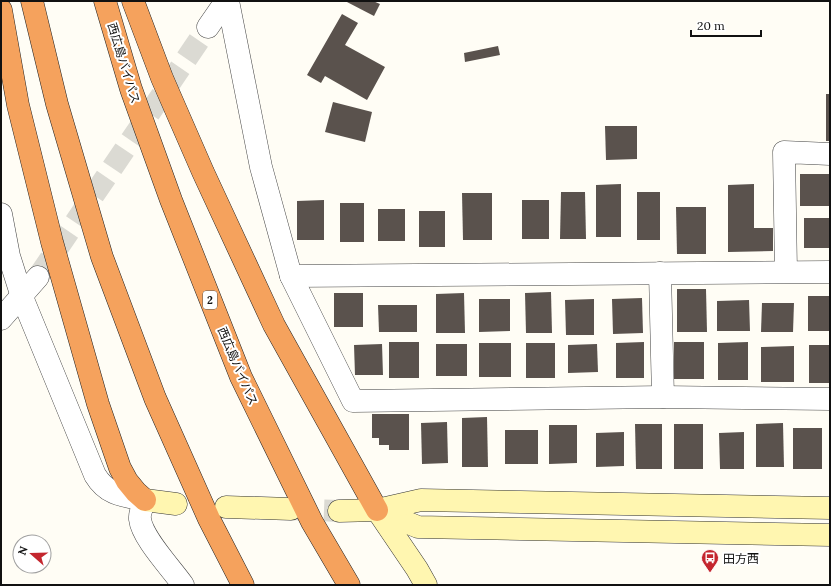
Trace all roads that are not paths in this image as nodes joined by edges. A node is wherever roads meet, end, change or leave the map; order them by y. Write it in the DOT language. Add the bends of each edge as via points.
graph roads {
  1 [pos="32,1"];
  2 [pos="105,1"];
  3 [pos="133,1"];
  4 [pos="227,1"];
  5 [pos="1,10"];
  6 [pos="208,27"];
  7 [pos="830,154"];
  8 [pos="1,214"];
  9 [pos="786,271"];
  10 [pos="830,272"];
  11 [pos="660,273"];
  12 [pos="291,276"];
  13 [pos="38,277"];
  14 [pos="22,297"];
  15 [pos="1,319"];
  16 [pos="663,397"];
  17 [pos="830,399"];
  18 [pos="145,500"];
  19 [pos="176,504"];
  20 [pos="226,507"];
  21 [pos="830,508"];
  22 [pos="291,509"];
  23 [pos="377,510"];
  24 [pos="339,511"];
  25 [pos="830,535"];
  26 [pos="183,585"];
  27 [pos="243,585"];
  28 [pos="348,585"];
  29 [pos="426,585"];
  1 -- 27 [label="highway" via="57,104 102,257 155,398 209,519"];
  2 -- 28 [label="highway, 西広島バイパス / 2" via="131,89 168,193 241,377 312,522"];
  3 -- 23 [label="highway" via="162,78 274,325"];
  4 -- 6 [label="street"];
  4 -- 12 [label="street" via="261,167"];
  5 -- 18 [label="highway" via="18,105 52,242 98,404 120,468 127,481"];
  7 -- 9 [label="street" via="784,152"];
  8 -- 14 [label="street" via="9,256"];
  9 -- 10 [label="street"];
  9 -- 11 [label="street"];
  11 -- 12 [label="street"];
  11 -- 16 [label="street"];
  12 -- 16 [label="street" via="353,401"];
  13 -- 14 [label="street"];
  14 -- 15 [label="street"];
  14 -- 18 [label="street" via="95,475 110,491"];
  16 -- 17 [label="street"];
  18 -- 19 [label="street"];
  18 -- 26 [label="street" via="140,518 143,528"];
  20 -- 22 [label="street"];
  21 -- 23 [label="street" via="421,500"];
  23 -- 24 [label="street"];
  23 -- 25 [label="street" via="418,527"];
  23 -- 29 [label="street"];
}
